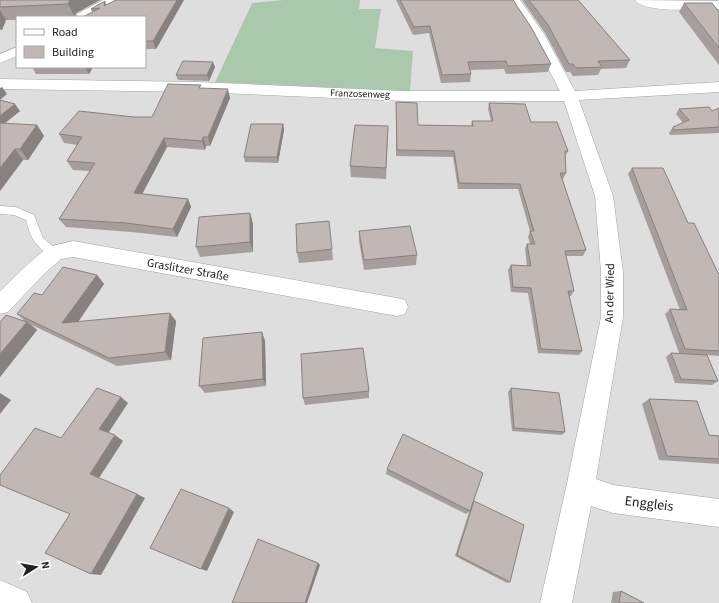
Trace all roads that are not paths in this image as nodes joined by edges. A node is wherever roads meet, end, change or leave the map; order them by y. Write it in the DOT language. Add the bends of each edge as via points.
graph roads {
  1 [pos="112,0"];
  2 [pos="514,0"];
  3 [pos="641,0"];
  4 [pos="719,5"];
  5 [pos="84,16"];
  6 [pos="16,51"];
  7 [pos="0,59"];
  8 [pos="0,84"];
  9 [pos="719,87"];
  10 [pos="570,96"];
  11 [pos="0,210"];
  12 [pos="55,253"];
  13 [pos="0,305"];
  14 [pos="397,307"];
  15 [pos="580,488"];
  16 [pos="719,513"];
  17 [pos="0,596"];
  18 [pos="16,603"];
  19 [pos="556,603"];
  1 -- 5 [label="street"];
  2 -- 10 [label="street, An der Wied"];
  3 -- 4 [label="street" via="659,5"];
  6 -- 7 [label="street"];
  8 -- 10 [label="street, Franzosenweg" via="198,87 404,96"];
  9 -- 10 [label="street, Franzosenweg"];
  10 -- 15 [label="street, An der Wied" via="604,196 612,272 612,316"];
  11 -- 12 [label="lane" via="16,211 30,218 39,240"];
  12 -- 13 [label="street, Graslitzer Straße"];
  12 -- 14 [label="street, Graslitzer Straße" via="73,249"];
  15 -- 16 [label="street, Enggleis" via="613,499"];
  15 -- 19 [label="street, An der Wied"];
  17 -- 18 [label="street"];
}
